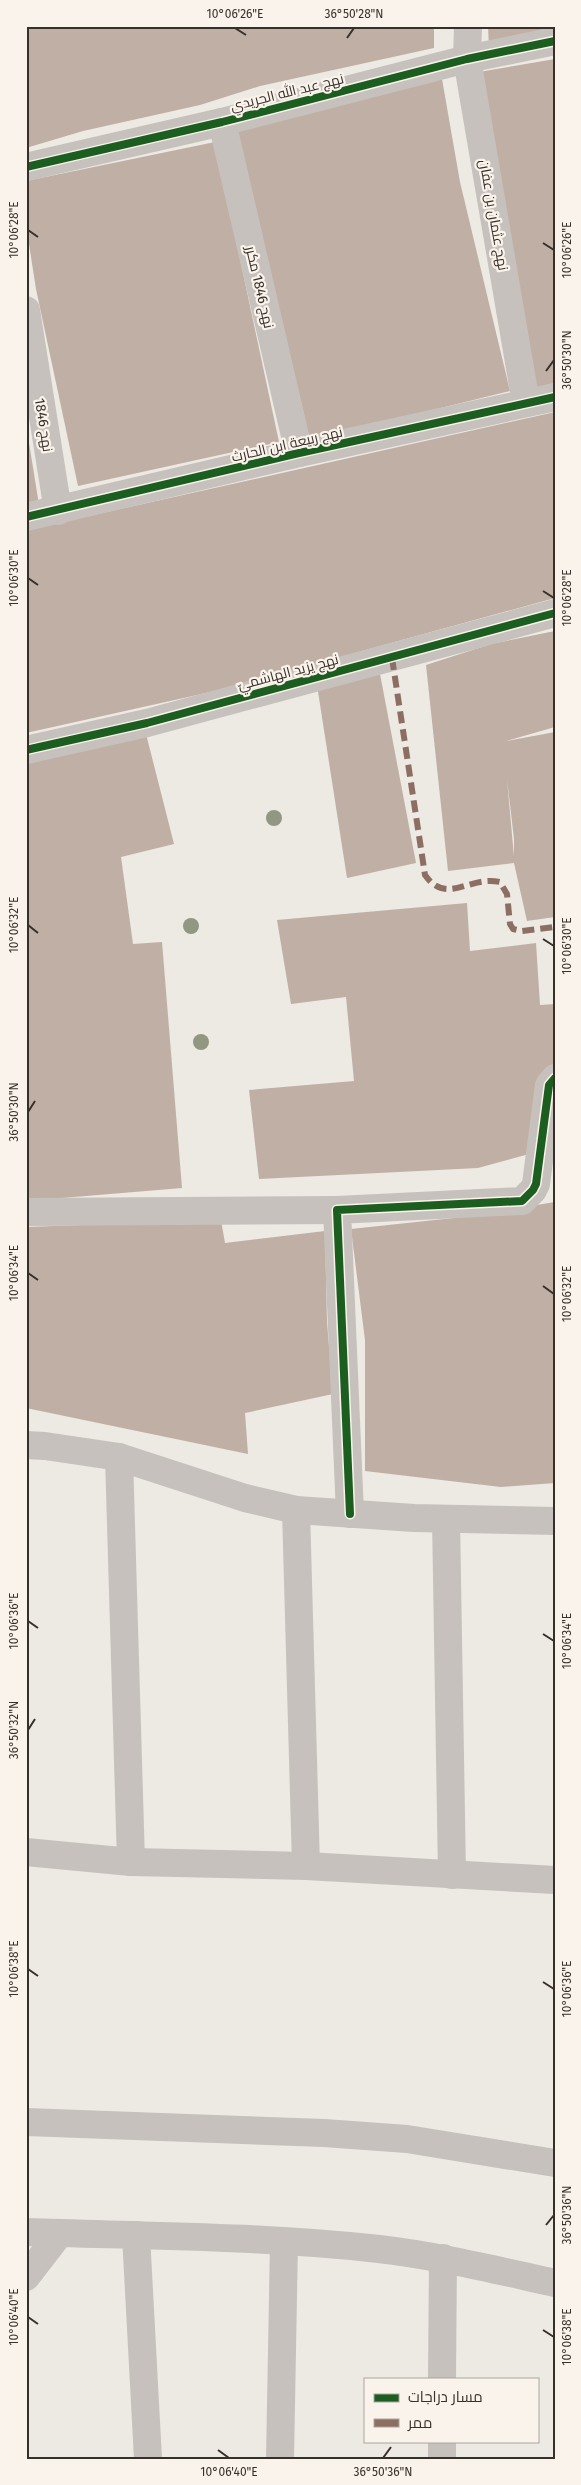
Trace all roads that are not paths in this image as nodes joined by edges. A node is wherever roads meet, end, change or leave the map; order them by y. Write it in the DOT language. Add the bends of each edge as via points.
graph roads {
  1 [pos="468,26"];
  2 [pos="555,41"];
  3 [pos="467,59"];
  4 [pos="222,122"];
  5 [pos="26,167"];
  6 [pos="26,310"];
  7 [pos="555,398"];
  8 [pos="526,403"];
  9 [pos="299,453"];
  10 [pos="58,511"];
  11 [pos="26,517"];
  12 [pos="555,613"];
  13 [pos="26,750"];
  14 [pos="555,1078"];
  15 [pos="337,1210"];
  16 [pos="26,1212"];
  17 [pos="26,1446"];
  18 [pos="119,1457"];
  19 [pos="296,1510"];
  20 [pos="350,1514"];
  21 [pos="446,1519"];
  22 [pos="555,1521"];
  23 [pos="26,1852"];
  24 [pos="131,1862"];
  25 [pos="306,1866"];
  26 [pos="452,1875"];
  27 [pos="555,1880"];
  28 [pos="26,2122"];
  29 [pos="555,2163"];
  30 [pos="26,2232"];
  31 [pos="60,2233"];
  32 [pos="136,2235"];
  33 [pos="284,2242"];
  34 [pos="443,2258"];
  35 [pos="26,2276"];
  36 [pos="555,2283"];
  37 [pos="442,2378"];
  38 [pos="442,2442"];
  39 [pos="148,2459"];
  40 [pos="280,2459"];
  41 [pos="442,2459"];
  1 -- 3 [label="street, نهج عثمان بن عفان"];
  2 -- 3 [label="street, نهج عبد الله الجريدي"];
  3 -- 4 [label="street, نهج عبد الله الجريدي"];
  3 -- 8 [label="street, نهج عثمان بن عفان"];
  4 -- 5 [label="street, نهج عبد الله الجريدي"];
  4 -- 9 [label="street, نهج 1846 مكرر"];
  6 -- 10 [label="street, نهج 1846"];
  7 -- 8 [label="street, نهج ربيعة ابن الحارث"];
  8 -- 9 [label="street, نهج ربيعة ابن الحارث"];
  9 -- 10 [label="street, نهج ربيعة ابن الحارث"];
  10 -- 11 [label="street, نهج ربيعة ابن الحارث"];
  12 -- 13 [label="street, نهج يزيد الهاشميّ" via="148,723"];
  14 -- 15 [label="street" via="549,1085 536,1184 522,1201"];
  15 -- 16 [label="street"];
  15 -- 20 [label="street"];
  17 -- 18 [label="street"];
  18 -- 19 [label="street" via="245,1498"];
  18 -- 24 [label="street"];
  19 -- 20 [label="street"];
  19 -- 25 [label="street"];
  20 -- 21 [label="street"];
  21 -- 22 [label="street"];
  21 -- 26 [label="street"];
  23 -- 24 [label="street"];
  24 -- 25 [label="street"];
  25 -- 26 [label="street"];
  26 -- 27 [label="street"];
  28 -- 29 [label="street" via="407,2139"];
  30 -- 31 [label="street"];
  31 -- 32 [label="street"];
  31 -- 35 [label="street"];
  32 -- 33 [label="street"];
  32 -- 39 [label="street"];
  33 -- 34 [label="street"];
  33 -- 40 [label="street"];
  34 -- 36 [label="street"];
  34 -- 37 [label="street"];
  38 -- 41 [label="street"];
}
